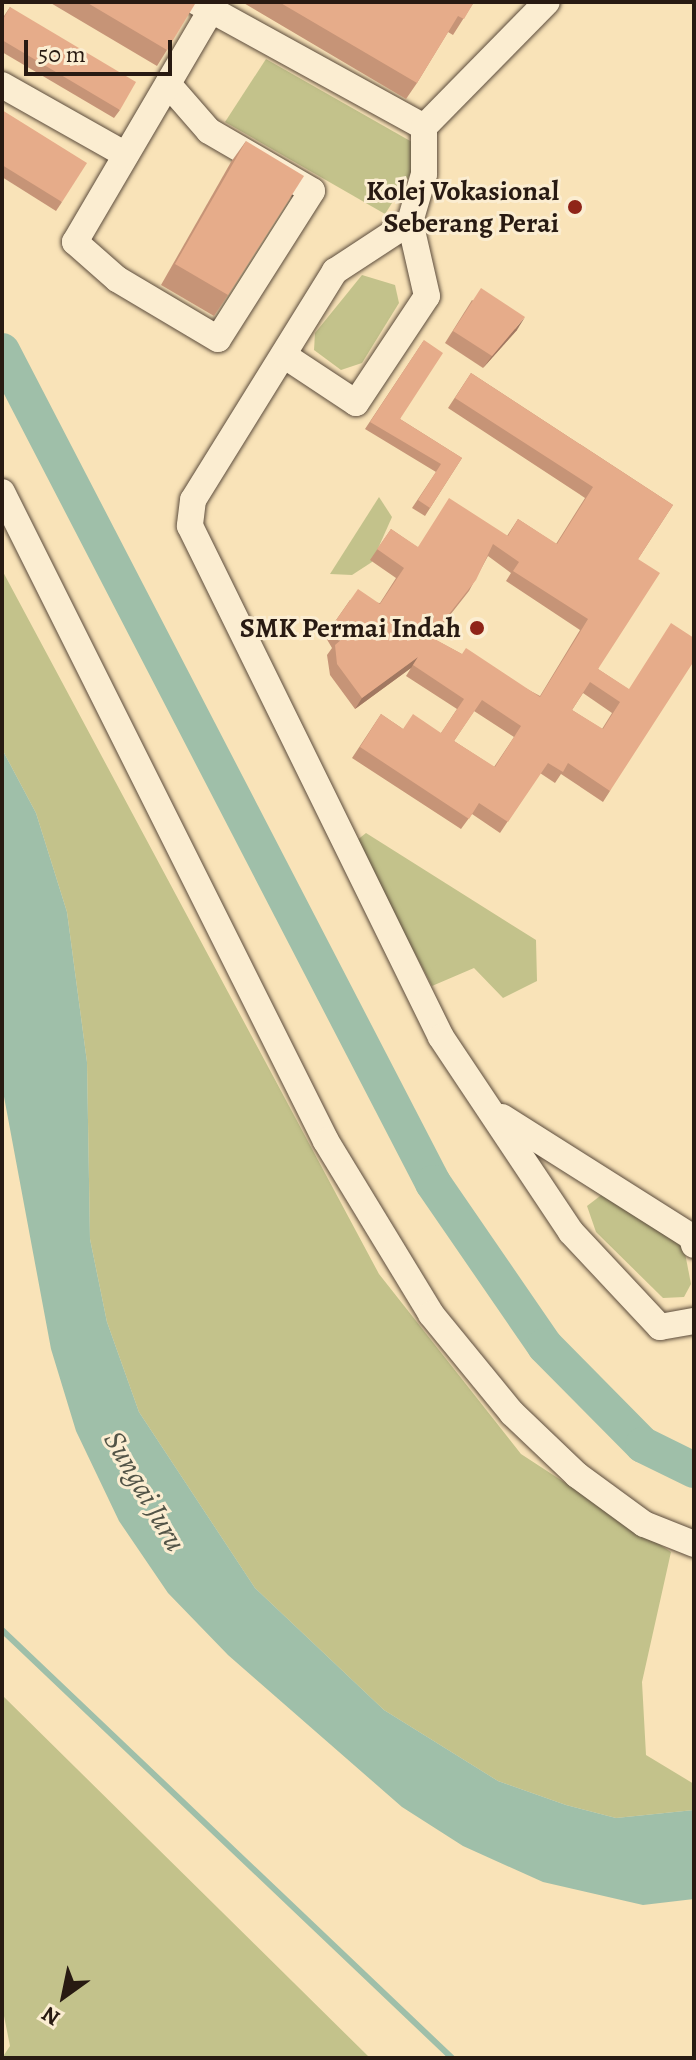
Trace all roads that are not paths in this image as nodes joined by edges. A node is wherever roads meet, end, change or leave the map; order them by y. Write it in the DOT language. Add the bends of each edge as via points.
graph roads {
  1 [pos="547,2"];
  2 [pos="204,6"];
  3 [pos="168,84"];
  4 [pos="2,85"];
  5 [pos="424,127"];
  6 [pos="126,155"];
  7 [pos="410,222"];
  8 [pos="285,356"];
  9 [pos="2,492"];
  10 [pos="495,1113"];
  11 [pos="693,1240"];
  12 [pos="694,1321"];
  13 [pos="694,1544"];
  1 -- 5 [label="street"];
  2 -- 3 [label="street"];
  2 -- 5 [label="street"];
  3 -- 6 [label="street"];
  3 -- 6 [label="street" via="209,131 312,191 218,339 117,279 75,242"];
  4 -- 6 [label="street"];
  5 -- 7 [label="street" via="424,174"];
  7 -- 8 [label="street" via="335,271"];
  7 -- 8 [label="street" via="427,296 356,403"];
  8 -- 10 [label="street" via="193,500 190,526 441,1037"];
  9 -- 13 [label="street" via="326,1141 431,1314 512,1413 577,1475 644,1524"];
  10 -- 11 [label="street"];
  10 -- 12 [label="street" via="571,1232 660,1327"];
}
